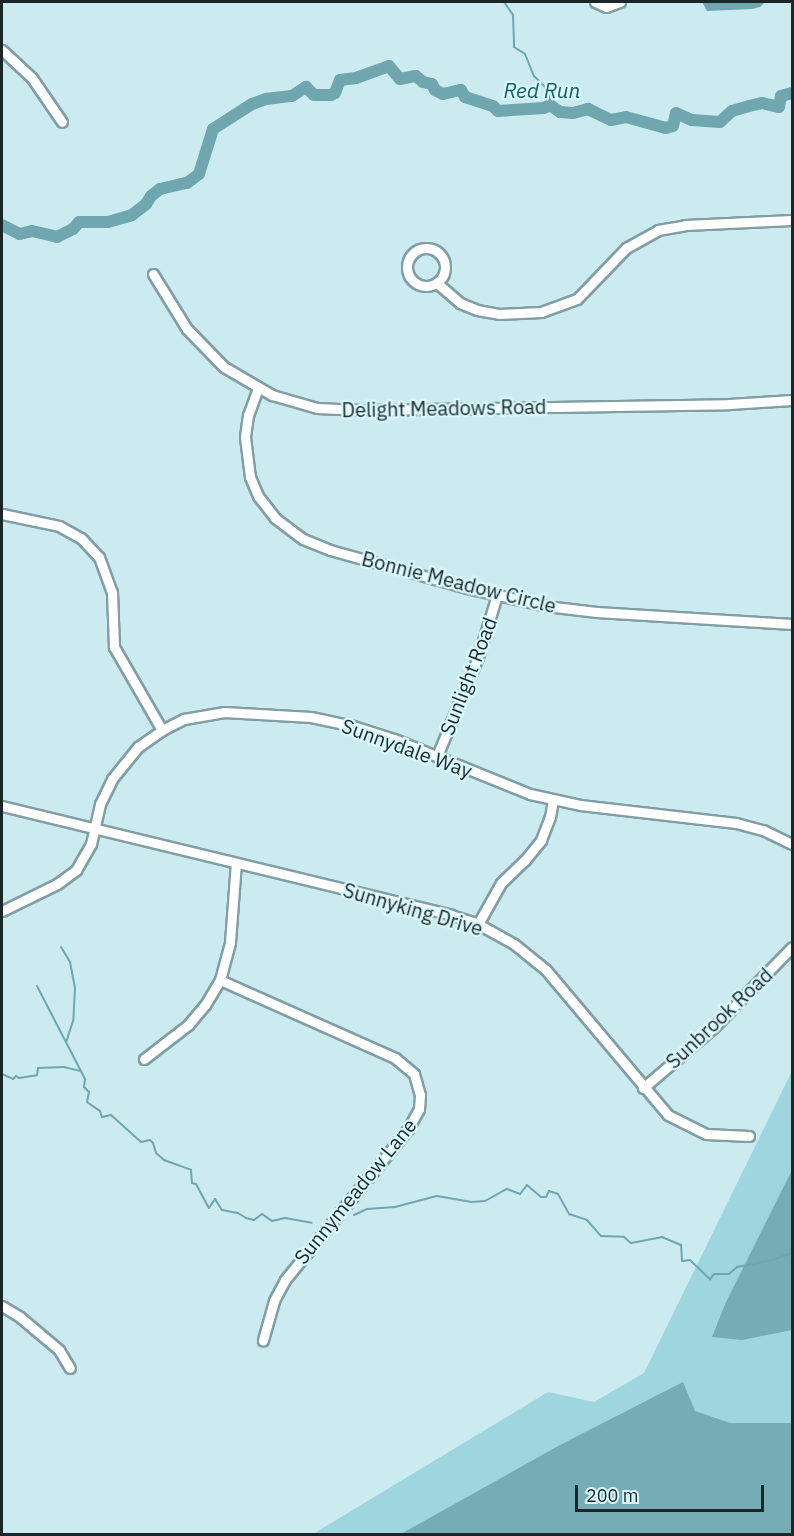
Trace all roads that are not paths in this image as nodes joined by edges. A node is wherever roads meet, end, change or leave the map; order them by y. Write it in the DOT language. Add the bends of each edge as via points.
graph roads {
  1 [pos="595,2"];
  2 [pos="620,2"];
  3 [pos="2,50"];
  4 [pos="62,122"];
  5 [pos="792,220"];
  6 [pos="153,273"];
  7 [pos="437,283"];
  8 [pos="258,388"];
  9 [pos="792,400"];
  10 [pos="2,514"];
  11 [pos="497,596"];
  12 [pos="792,624"];
  13 [pos="162,730"];
  14 [pos="437,756"];
  15 [pos="554,800"];
  16 [pos="2,807"];
  17 [pos="95,828"];
  18 [pos="792,844"];
  19 [pos="236,863"];
  20 [pos="2,911"];
  21 [pos="478,924"];
  22 [pos="792,947"];
  23 [pos="220,980"];
  24 [pos="144,1059"];
  25 [pos="643,1088"];
  26 [pos="749,1136"];
  27 [pos="2,1306"];
  28 [pos="263,1340"];
  29 [pos="70,1368"];
  1 -- 2 [label="street" via="606,7"];
  3 -- 4 [label="street" via="32,78"];
  5 -- 7 [label="street" via="658,230 626,248 577,299 541,312 498,314 477,310 460,303"];
  6 -- 8 [label="street, Delight Meadows Road" via="204,349"];
  7 -- 7 [label="street" via="426,286 411,279 408,264 415,253 432,249 443,258 445,271"];
  8 -- 9 [label="street, Delight Meadows Road" via="296,403 347,411"];
  8 -- 11 [label="street, Bonnie Meadow Circle" via="246,426 246,460 258,496 280,524 323,547"];
  10 -- 13 [label="street" via="59,526 81,538 99,557 112,592 114,647"];
  11 -- 12 [label="street, Bonnie Meadow Circle" via="571,610"];
  11 -- 14 [label="street, Sunlight Road" via="478,657"];
  13 -- 14 [label="street, Sunnydale Way" via="197,715 224,712 294,716 361,728"];
  13 -- 17 [label="street, Sunnydale Way" via="138,747 119,768 105,793"];
  14 -- 15 [label="street, Sunnydale Way"];
  15 -- 18 [label="street, Sunnydale Way" via="736,823"];
  15 -- 21 [label="street" via="541,840 501,883"];
  16 -- 17 [label="street, Sunnyking Drive"];
  17 -- 19 [label="street, Sunnyking Drive"];
  17 -- 20 [label="street, Sunnydale Way" via="87,854 76,870 57,884"];
  19 -- 21 [label="street, Sunnyking Drive"];
  19 -- 23 [label="street" via="230,942"];
  21 -- 25 [label="street, Sunnyking Drive" via="514,944 546,970"];
  22 -- 25 [label="street, Sunbrook Road" via="714,1028"];
  23 -- 24 [label="street" via="192,1020"];
  23 -- 28 [label="street, Sunnymeadow Lane" via="394,1058 414,1074 420,1095 419,1109 408,1129 285,1280 274,1301"];
  25 -- 26 [label="street, Sunnyking Drive" via="662,1110 684,1125 715,1135"];
  27 -- 29 [label="street" via="59,1350"];
}
